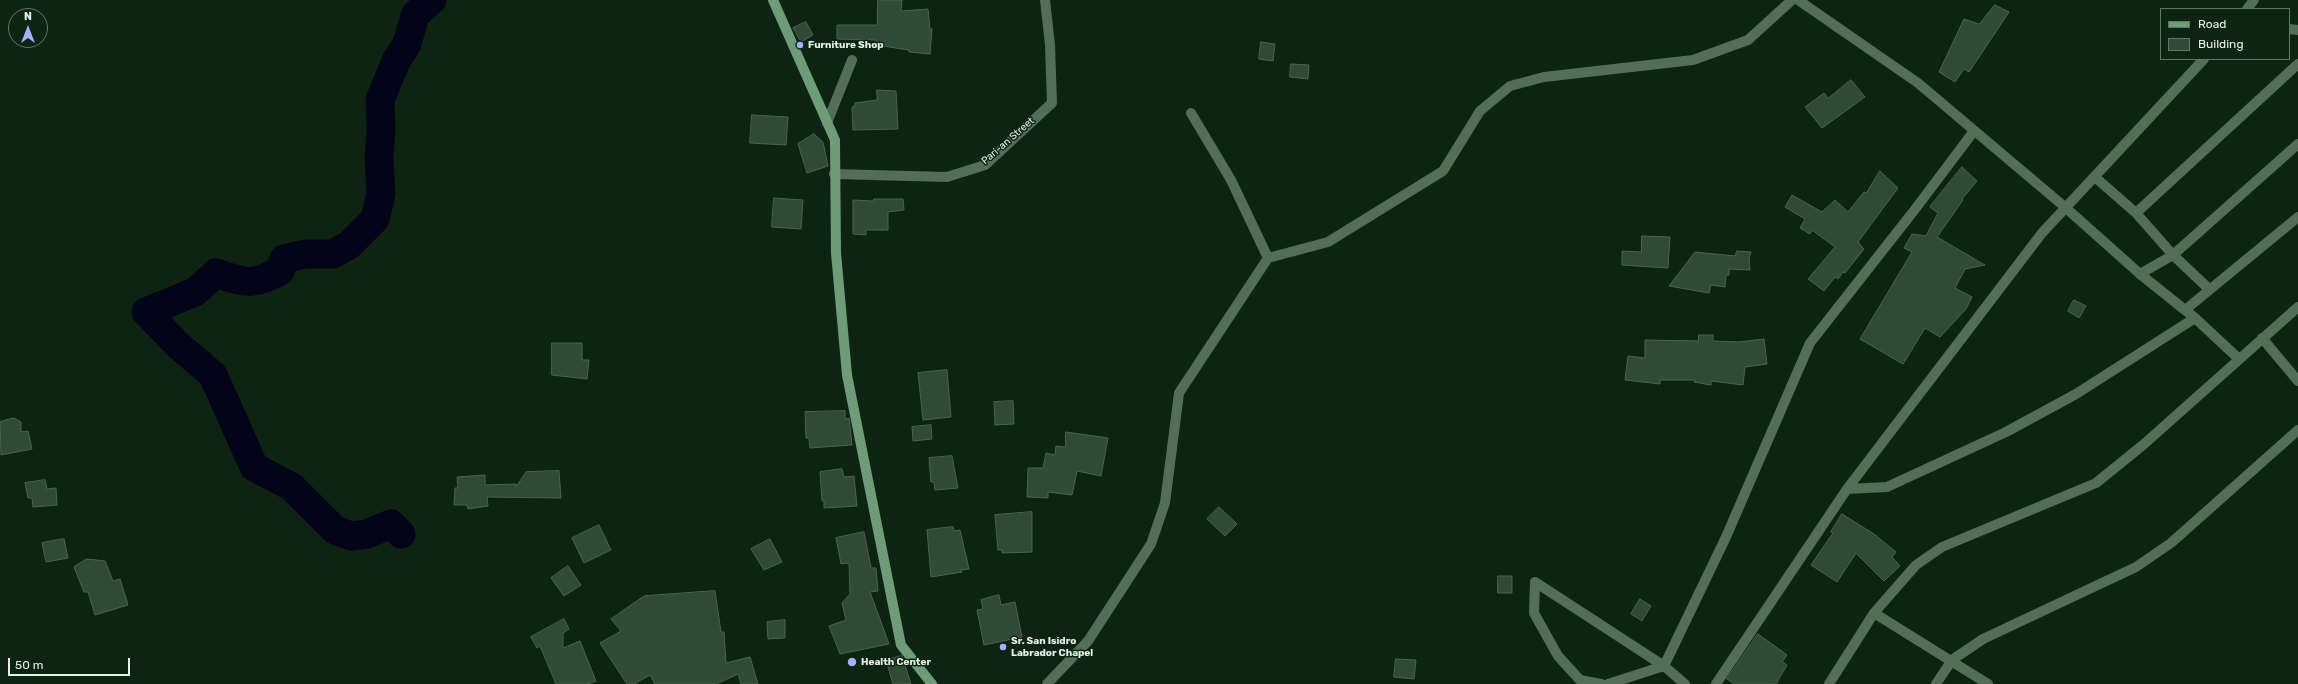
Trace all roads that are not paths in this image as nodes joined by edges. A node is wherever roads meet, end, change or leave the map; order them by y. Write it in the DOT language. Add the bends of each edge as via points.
graph roads {
  1 [pos="773,0"];
  2 [pos="1045,0"];
  3 [pos="1792,0"];
  4 [pos="1798,0"];
  5 [pos="852,60"];
  6 [pos="2203,60"];
  7 [pos="2298,64"];
  8 [pos="1191,113"];
  9 [pos="827,123"];
  10 [pos="1974,131"];
  11 [pos="2298,144"];
  12 [pos="834,174"];
  13 [pos="2096,178"];
  14 [pos="2066,208"];
  15 [pos="2136,213"];
  16 [pos="2298,217"];
  17 [pos="2173,255"];
  18 [pos="1268,258"];
  19 [pos="2140,274"];
  20 [pos="2210,289"];
  21 [pos="2298,307"];
  22 [pos="2185,310"];
  23 [pos="2195,318"];
  24 [pos="2262,338"];
  25 [pos="2239,359"];
  26 [pos="2298,381"];
  27 [pos="2298,430"];
  28 [pos="1846,489"];
  29 [pos="1874,613"];
  30 [pos="1952,660"];
  31 [pos="1664,666"];
  32 [pos="932,684"];
  33 [pos="1047,684"];
  34 [pos="1601,684"];
  35 [pos="1608,684"];
  36 [pos="1685,684"];
  37 [pos="1716,684"];
  38 [pos="1829,684"];
  39 [pos="1936,684"];
  40 [pos="1988,684"];
  1 -- 9 [label="main road"];
  2 -- 12 [label="street, Pari-an Street" via="1052,102 984,165 947,177"];
  3 -- 18 [label="street" via="1748,40 1693,60 1544,77 1510,86 1480,112 1443,171 1328,242"];
  4 -- 10 [label="street" via="1918,83"];
  5 -- 9 [label="street"];
  6 -- 13 [label="street"];
  7 -- 15 [label="street"];
  8 -- 18 [label="street" via="1231,180"];
  9 -- 12 [label="main road" via="835,140"];
  10 -- 14 [label="street"];
  10 -- 31 [label="street" via="1810,343 1726,537"];
  11 -- 17 [label="street"];
  12 -- 32 [label="main road" via="836,253 847,375 901,645"];
  13 -- 14 [label="street"];
  13 -- 15 [label="street"];
  14 -- 19 [label="street"];
  14 -- 28 [label="street" via="2042,233"];
  15 -- 17 [label="street"];
  16 -- 20 [label="street"];
  17 -- 19 [label="street"];
  17 -- 20 [label="street"];
  18 -- 33 [label="street" via="1179,393 1165,503 1151,544 1088,641"];
  19 -- 22 [label="street"];
  20 -- 22 [label="street"];
  21 -- 24 [label="street"];
  22 -- 23 [label="street"];
  23 -- 25 [label="street"];
  23 -- 28 [label="street" via="2076,394 2006,432 1887,487"];
  24 -- 25 [label="street"];
  24 -- 26 [label="street"];
  25 -- 29 [label="street" via="2143,445 2096,483 1942,547 1916,565"];
  27 -- 30 [label="street" via="2170,543 2136,567 1983,640"];
  28 -- 37 [label="street"];
  29 -- 30 [label="street"];
  29 -- 38 [label="street"];
  30 -- 39 [label="street"];
  30 -- 40 [label="street"];
  31 -- 34 [label="street" via="1535,582 1534,613 1558,656 1580,680"];
  31 -- 35 [label="street"];
  31 -- 36 [label="street"];
}
